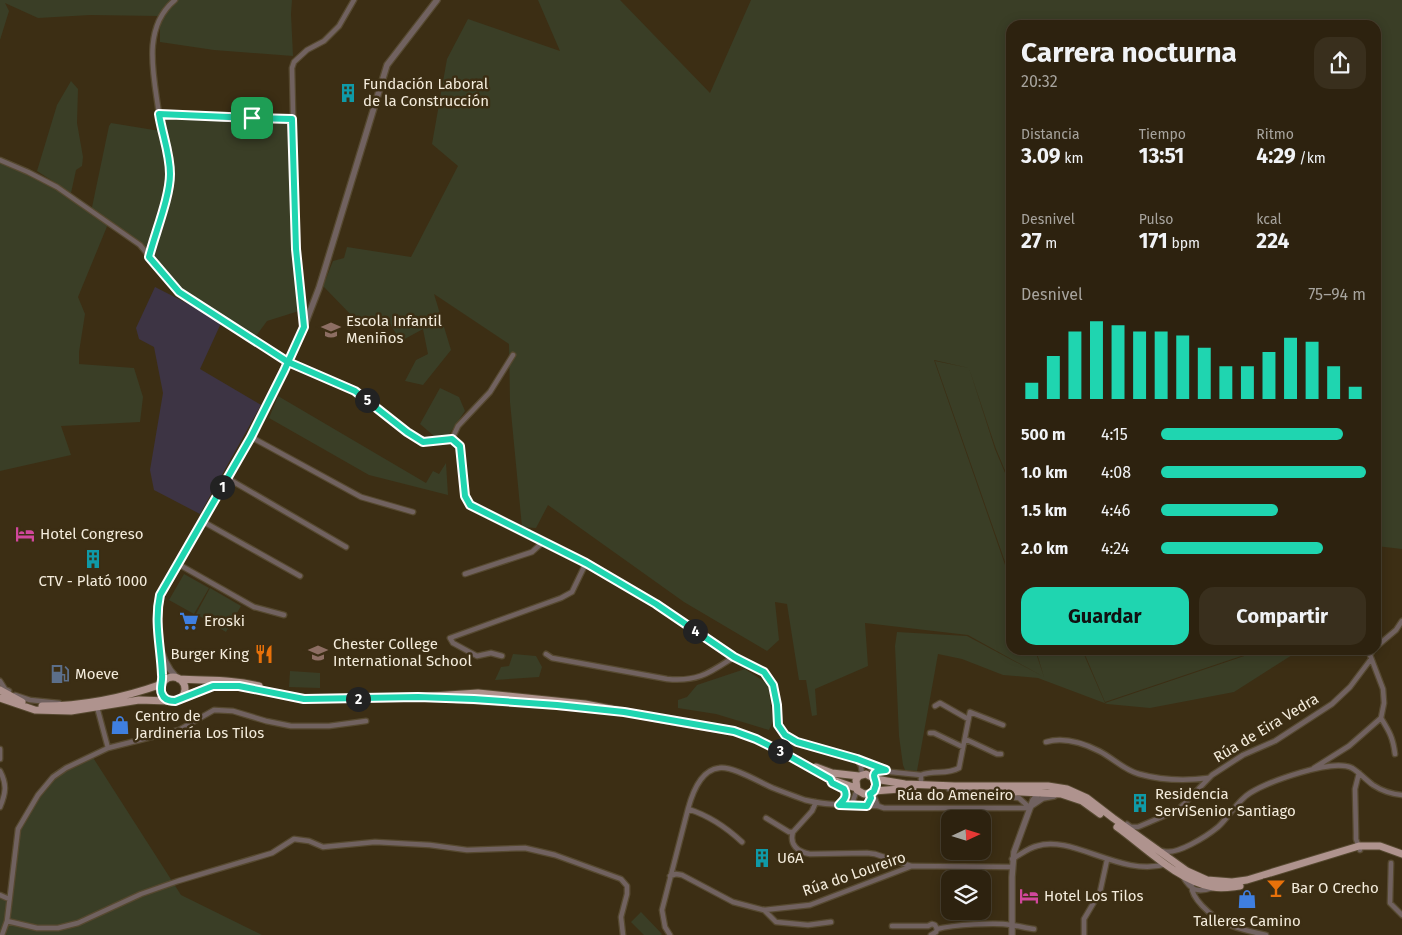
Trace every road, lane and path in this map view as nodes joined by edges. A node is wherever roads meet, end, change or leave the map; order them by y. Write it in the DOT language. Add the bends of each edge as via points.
graph roads {
  1 [pos="175,0"];
  2 [pos="354,0"];
  3 [pos="437,0"];
  4 [pos="159,114"];
  5 [pos="292,119"];
  6 [pos="0,160"];
  7 [pos="149,257"];
  8 [pos="304,327"];
  9 [pos="513,355"];
  10 [pos="288,362"];
  11 [pos="251,437"];
  12 [pos="452,439"];
  13 [pos="226,478"];
  14 [pos="413,512"];
  15 [pos="202,521"];
  16 [pos="543,542"];
  17 [pos="346,547"];
  18 [pos="586,563"];
  19 [pos="178,564"];
  20 [pos="465,574"];
  21 [pos="300,576"];
  22 [pos="284,615"];
  23 [pos="1402,621"];
  24 [pos="1381,643"];
  25 [pos="161,649"];
  26 [pos="546,654"];
  27 [pos="1370,655"];
  28 [pos="502,656"];
  29 [pos="734,657"];
  30 [pos="1371,659"];
  31 [pos="178,679"];
  32 [pos="0,680"];
  33 [pos="162,684"];
  34 [pos="280,694"];
  35 [pos="2,697"];
  36 [pos="181,698"];
  37 [pos="169,700"];
  38 [pos="96,705"];
  39 [pos="935,706"];
  40 [pos="1381,718"];
  41 [pos="968,719"];
  42 [pos="366,721"];
  43 [pos="1003,725"];
  44 [pos="930,733"];
  45 [pos="965,739"];
  46 [pos="1046,742"];
  47 [pos="963,747"];
  48 [pos="108,748"];
  49 [pos="0,749"];
  50 [pos="1001,754"];
  51 [pos="1395,754"];
  52 [pos="0,758"];
  53 [pos="794,759"];
  54 [pos="857,759"];
  55 [pos="868,763"];
  56 [pos="886,770"];
  57 [pos="1311,770"];
  58 [pos="0,771"];
  59 [pos="1359,773"];
  60 [pos="921,774"];
  61 [pos="861,775"];
  62 [pos="874,776"];
  63 [pos="1208,778"];
  64 [pos="830,779"];
  65 [pos="921,784"];
  66 [pos="857,789"];
  67 [pos="949,789"];
  68 [pos="872,792"];
  69 [pos="1040,792"];
  70 [pos="1402,795"];
  71 [pos="1068,796"];
  72 [pos="1088,798"];
  73 [pos="816,802"];
  74 [pos="839,805"];
  75 [pos="850,806"];
  76 [pos="867,806"];
  77 [pos="878,806"];
  78 [pos="0,807"];
  79 [pos="1030,808"];
  80 [pos="688,809"];
  81 [pos="1104,811"];
  82 [pos="766,818"];
  83 [pos="1142,826"];
  84 [pos="793,832"];
  85 [pos="1145,840"];
  86 [pos="742,842"];
  87 [pos="1360,848"];
  88 [pos="1157,849"];
  89 [pos="1181,849"];
  90 [pos="1163,854"];
  91 [pos="1402,854"];
  92 [pos="1012,859"];
  93 [pos="1402,859"];
  94 [pos="1107,860"];
  95 [pos="1392,863"];
  96 [pos="1166,864"];
  97 [pos="912,866"];
  98 [pos="1012,867"];
  99 [pos="1184,873"];
  100 [pos="670,876"];
  101 [pos="1232,882"];
  102 [pos="1196,884"];
  103 [pos="0,895"];
  104 [pos="9,899"];
  105 [pos="1202,904"];
  106 [pos="764,910"];
  107 [pos="1402,915"];
  108 [pos="7,921"];
  109 [pos="831,922"];
  110 [pos="1012,925"];
  111 [pos="892,926"];
  112 [pos="928,926"];
  113 [pos="936,929"];
  114 [pos="1034,930"];
  115 [pos="2,935"];
  116 [pos="623,935"];
  117 [pos="670,935"];
  118 [pos="932,935"];
  119 [pos="1012,935"];
  120 [pos="1084,935"];
  121 [pos="1266,935"];
  1 -- 4 [label="street" via="160,16 152,41"];
  2 -- 5 [label="street" via="339,26 294,62"];
  3 -- 8 [label="street" via="387,65 319,288"];
  4 -- 5 [label="street"];
  4 -- 7 [label="street" via="170,175"];
  5 -- 8 [label="street" via="296,249"];
  6 -- 7 [label="street" via="57,187 140,245"];
  7 -- 10 [label="street" via="179,292"];
  8 -- 10 [label="street"];
  9 -- 12 [label="street" via="490,392 458,426"];
  10 -- 11 [label="street"];
  10 -- 12 [label="street" via="355,391 423,442"];
  11 -- 13 [label="street"];
  11 -- 14 [label="street" via="361,497"];
  12 -- 16 [label="street" via="460,446 465,496 470,505"];
  13 -- 15 [label="street"];
  13 -- 17 [label="street"];
  15 -- 19 [label="street"];
  15 -- 21 [label="street"];
  16 -- 18 [label="street"];
  16 -- 20 [label="street" via="532,552"];
  18 -- 28 [label="street" via="572,592 450,638 453,644 477,656 491,653"];
  18 -- 29 [label="street" via="656,604"];
  19 -- 22 [label="street" via="254,607"];
  19 -- 25 [label="street" via="160,595 157,610"];
  23 -- 24 [label="street"];
  25 -- 31 [label="street" via="170,671"];
  25 -- 33 [label="street"];
  26 -- 29 [label="street" via="562,660 686,680 708,674"];
  27 -- 30 [label="street"];
  29 -- 54 [label="street" via="764,672 773,685 778,725 785,735 797,742"];
  30 -- 40 [label="street" via="1383,690"];
  30 -- 63 [label="street, Rúa de Eira Vedra" via="1352,685 1332,704 1275,741 1243,755"];
  31 -- 33 [label="main road" via="167,679"];
  31 -- 34 [label="main road" via="242,682"];
  31 -- 36 [label="main road" via="184,688"];
  32 -- 38 [label="street" via="5,689 30,700"];
  33 -- 37 [label="main road" via="162,694"];
  33 -- 38 [label="main road"];
  34 -- 36 [label="main road" via="239,686 213,686"];
  34 -- 53 [label="main road" via="304,699 478,694 585,704 734,731"];
  35 -- 38 [label="main road" via="36,706"];
  36 -- 37 [label="main road"];
  37 -- 38 [label="main road"];
  38 -- 48 [label="street"];
  39 -- 41 [label="street" via="940,703"];
  40 -- 51 [label="street" via="1394,740"];
  40 -- 57 [label="street" via="1349,746"];
  41 -- 43 [label="street" via="970,712"];
  41 -- 45 [label="street"];
  42 -- 48 [label="street" via="329,726 291,726 233,711 214,710 179,730"];
  44 -- 47 [label="street"];
  45 -- 47 [label="street"];
  45 -- 50 [label="street"];
  46 -- 63 [label="street" via="1061,740 1099,751 1139,774 1188,781"];
  47 -- 60 [label="street" via="959,768 952,772"];
  48 -- 104 [label="street" via="66,768 53,777 38,795 18,829"];
  49 -- 52 [label="street"];
  53 -- 61 [label="main road" via="832,773"];
  53 -- 64 [label="main road"];
  54 -- 55 [label="street"];
  54 -- 61 [label="street"];
  55 -- 56 [label="street"];
  55 -- 62 [label="street"];
  56 -- 60 [label="street"];
  56 -- 62 [label="street" via="877,771"];
  57 -- 59 [label="street" via="1346,766"];
  57 -- 89 [label="street" via="1248,794 1217,827"];
  58 -- 78 [label="street" via="5,780 5,794"];
  59 -- 70 [label="street" via="1374,786"];
  59 -- 87 [label="street" via="1355,788 1356,839"];
  60 -- 65 [label="street"];
  61 -- 62 [label="main road"];
  61 -- 66 [label="main road" via="856,780"];
  62 -- 65 [label="main road" via="905,784"];
  62 -- 68 [label="main road" via="876,785"];
  63 -- 83 [label="street, Rúa de Eira Vedra" via="1178,810"];
  64 -- 66 [label="main road"];
  64 -- 74 [label="street" via="846,792"];
  65 -- 72 [label="main road" via="1060,787"];
  66 -- 68 [label="main road" via="862,794"];
  66 -- 75 [label="street"];
  67 -- 68 [label="main road" via="905,788"];
  67 -- 69 [label="main road"];
  67 -- 79 [label="street" via="1019,798"];
  68 -- 76 [label="street"];
  68 -- 77 [label="street"];
  69 -- 71 [label="main road"];
  69 -- 72 [label="street" via="1055,790"];
  69 -- 79 [label="street"];
  71 -- 79 [label="street" via="1043,798"];
  71 -- 96 [label="main road" via="1095,810"];
  72 -- 81 [label="main road"];
  73 -- 74 [label="street, Rúa do Ameneiro"];
  73 -- 80 [label="street, Rúa do Ameneiro" via="718,768 698,784"];
  73 -- 84 [label="street"];
  74 -- 75 [label="street, Rúa do Ameneiro"];
  75 -- 76 [label="street, Rúa do Ameneiro"];
  76 -- 77 [label="street, Rúa do Ameneiro"];
  77 -- 79 [label="street, Rúa do Ameneiro"];
  79 -- 92 [label="street"];
  80 -- 86 [label="street" via="734,834"];
  80 -- 100 [label="street, Rúa do Ameneiro"];
  81 -- 83 [label="street" via="1131,827"];
  81 -- 85 [label="main road"];
  82 -- 84 [label="street"];
  83 -- 85 [label="street" via="1139,832"];
  84 -- 97 [label="street" via="793,843 804,853 875,854"];
  85 -- 88 [label="main road"];
  87 -- 91 [label="main road" via="1380,846"];
  87 -- 93 [label="main road" via="1386,851"];
  87 -- 101 [label="main road"];
  87 -- 102 [label="main road" via="1240,886 1224,888"];
  88 -- 89 [label="street" via="1170,853"];
  88 -- 90 [label="main road"];
  89 -- 99 [label="street" via="1176,858"];
  90 -- 99 [label="main road"];
  90 -- 102 [label="street"];
  92 -- 94 [label="street" via="1036,846 1057,845"];
  92 -- 98 [label="street"];
  94 -- 96 [label="street" via="1148,867"];
  94 -- 120 [label="street" via="1100,892 1084,919"];
  95 -- 107 [label="street" via="1390,903"];
  96 -- 99 [label="main road"];
  97 -- 98 [label="street, Rúa do Loureiro"];
  97 -- 106 [label="street, Rúa do Loureiro" via="810,905"];
  98 -- 110 [label="street"];
  99 -- 101 [label="main road" via="1207,880"];
  99 -- 102 [label="main road"];
  100 -- 106 [label="street, Rúa do Loureiro" via="682,875 733,902"];
  100 -- 117 [label="street, Rúa do Ameneiro" via="662,910"];
  101 -- 102 [label="street"];
  102 -- 105 [label="street"];
  102 -- 105 [label="street" via="1193,895"];
  103 -- 104 [label="street"];
  104 -- 108 [label="street"];
  105 -- 121 [label="street" via="1227,924"];
  106 -- 109 [label="street, Rúa do Loureiro" via="776,922 808,925"];
  108 -- 115 [label="street"];
  108 -- 116 [label="street" via="37,928 58,928 150,890 272,853 294,839 323,847 375,842 467,850 525,848 555,855 621,879 627,886 621,917"];
  110 -- 113 [label="street"];
  110 -- 114 [label="street"];
  110 -- 119 [label="street"];
  111 -- 112 [label="street"];
  112 -- 113 [label="street" via="933,924"];
  112 -- 118 [label="street" via="927,931"];
  113 -- 118 [label="street"];
}
